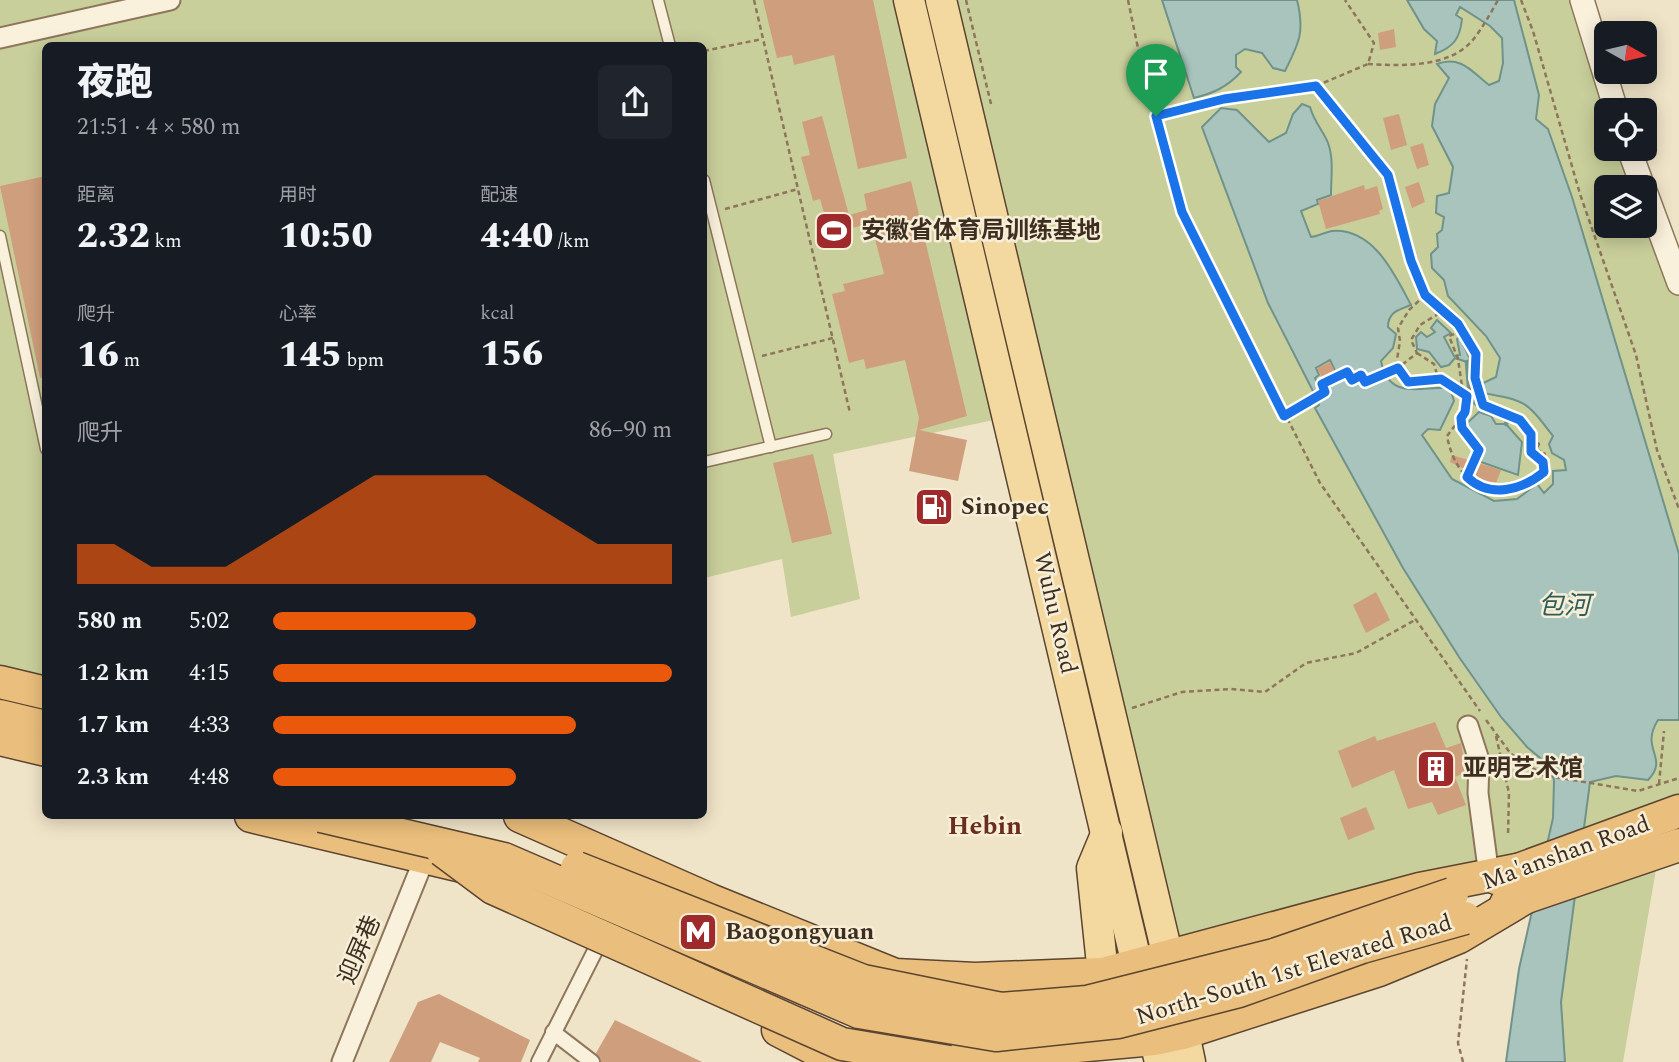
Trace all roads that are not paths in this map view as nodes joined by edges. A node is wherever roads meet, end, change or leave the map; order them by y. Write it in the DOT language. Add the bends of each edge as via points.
graph roads {
  1 [pos="170,0"];
  2 [pos="658,0"];
  3 [pos="909,0"];
  4 [pos="940,0"];
  5 [pos="1582,0"];
  6 [pos="0,38"];
  7 [pos="669,42"];
  8 [pos="1612,98"];
  9 [pos="707,192"];
  10 [pos="1657,224"];
  11 [pos="0,236"];
  12 [pos="1679,283"];
  13 [pos="42,430"];
  14 [pos="826,435"];
  15 [pos="771,447"];
  16 [pos="707,461"];
  17 [pos="0,682"];
  18 [pos="0,692"];
  19 [pos="42,692"];
  20 [pos="42,702"];
  21 [pos="0,716"];
  22 [pos="42,726"];
  23 [pos="1468,726"];
  24 [pos="0,739"];
  25 [pos="42,749"];
  26 [pos="0,756"];
  27 [pos="42,766"];
  28 [pos="1679,811"];
  29 [pos="267,819"];
  30 [pos="331,819"];
  31 [pos="413,819"];
  32 [pos="527,819"];
  33 [pos="1107,832"];
  34 [pos="1679,845"];
  35 [pos="427,849"];
  36 [pos="1511,881"];
  37 [pos="1459,906"];
  38 [pos="609,924"];
  39 [pos="1168,957"];
  40 [pos="1137,966"];
  41 [pos="1103,974"];
  42 [pos="554,1032"];
  43 [pos="1157,1049"];
  44 [pos="342,1062"];
  45 [pos="539,1062"];
  46 [pos="592,1062"];
  47 [pos="852,1062"];
  48 [pos="948,1062"];
  49 [pos="1054,1062"];
  50 [pos="1205,1062"];
  1 -- 6 [label="street"];
  2 -- 7 [label="lane"];
  3 -- 33 [label="main road, Wuhu Road"];
  4 -- 39 [label="main road, Wuhu Road"];
  5 -- 8 [label="street"];
  9 -- 15 [label="lane"];
  10 -- 12 [label="street"];
  11 -- 13 [label="lane"];
  14 -- 15 [label="lane"];
  15 -- 16 [label="lane"];
  17 -- 19 [label="highway"];
  18 -- 20 [label="highway"];
  21 -- 22 [label="highway"];
  23 -- 36 [label="street" via="1479,761 1478,793"];
  24 -- 25 [label="highway"];
  26 -- 27 [label="highway"];
  28 -- 36 [label="highway, Ma'anshan Road" via="1593,842"];
  29 -- 35 [label="highway"];
  30 -- 35 [label="highway, North-South 1st Elevated Road, bridge"];
  31 -- 37 [label="highway, North-South 1st Elevated Road, bridge" via="519,845 863,981 1001,1009 1087,1002"];
  32 -- 41 [label="highway" via="895,975 975,979"];
  33 -- 40 [label="main road, Wuhu Road"];
  33 -- 41 [label="main road" via="1093,868"];
  34 -- 36 [label="highway, Ma'anshan Road" via="1594,874"];
  35 -- 37 [label="highway, North-South 1st Elevated Road, bridge" via="504,859 859,1012 996,1035 1118,1022 1239,991"];
  35 -- 38 [label="highway" via="498,874"];
  35 -- 44 [label="street, 迎屏巷"];
  35 -- 47 [label="highway" via="834,1059"];
  35 -- 48 [label="highway, bridge" via="493,888 842,1044"];
  36 -- 37 [label="highway, Ma'anshan Road"];
  36 -- 39 [label="highway" via="1420,889"];
  36 -- 43 [label="highway" via="1459,937"];
  38 -- 42 [label="street"];
  38 -- 43 [label="highway" via="675,959 850,1030 979,1055"];
  39 -- 40 [label="highway"];
  39 -- 43 [label="main road, Wuhu Road"];
  40 -- 41 [label="highway"];
  40 -- 43 [label="main road, Wuhu Road"];
  42 -- 45 [label="street"];
  42 -- 46 [label="street"];
  43 -- 49 [label="highway"];
  43 -- 50 [label="street"];
}
